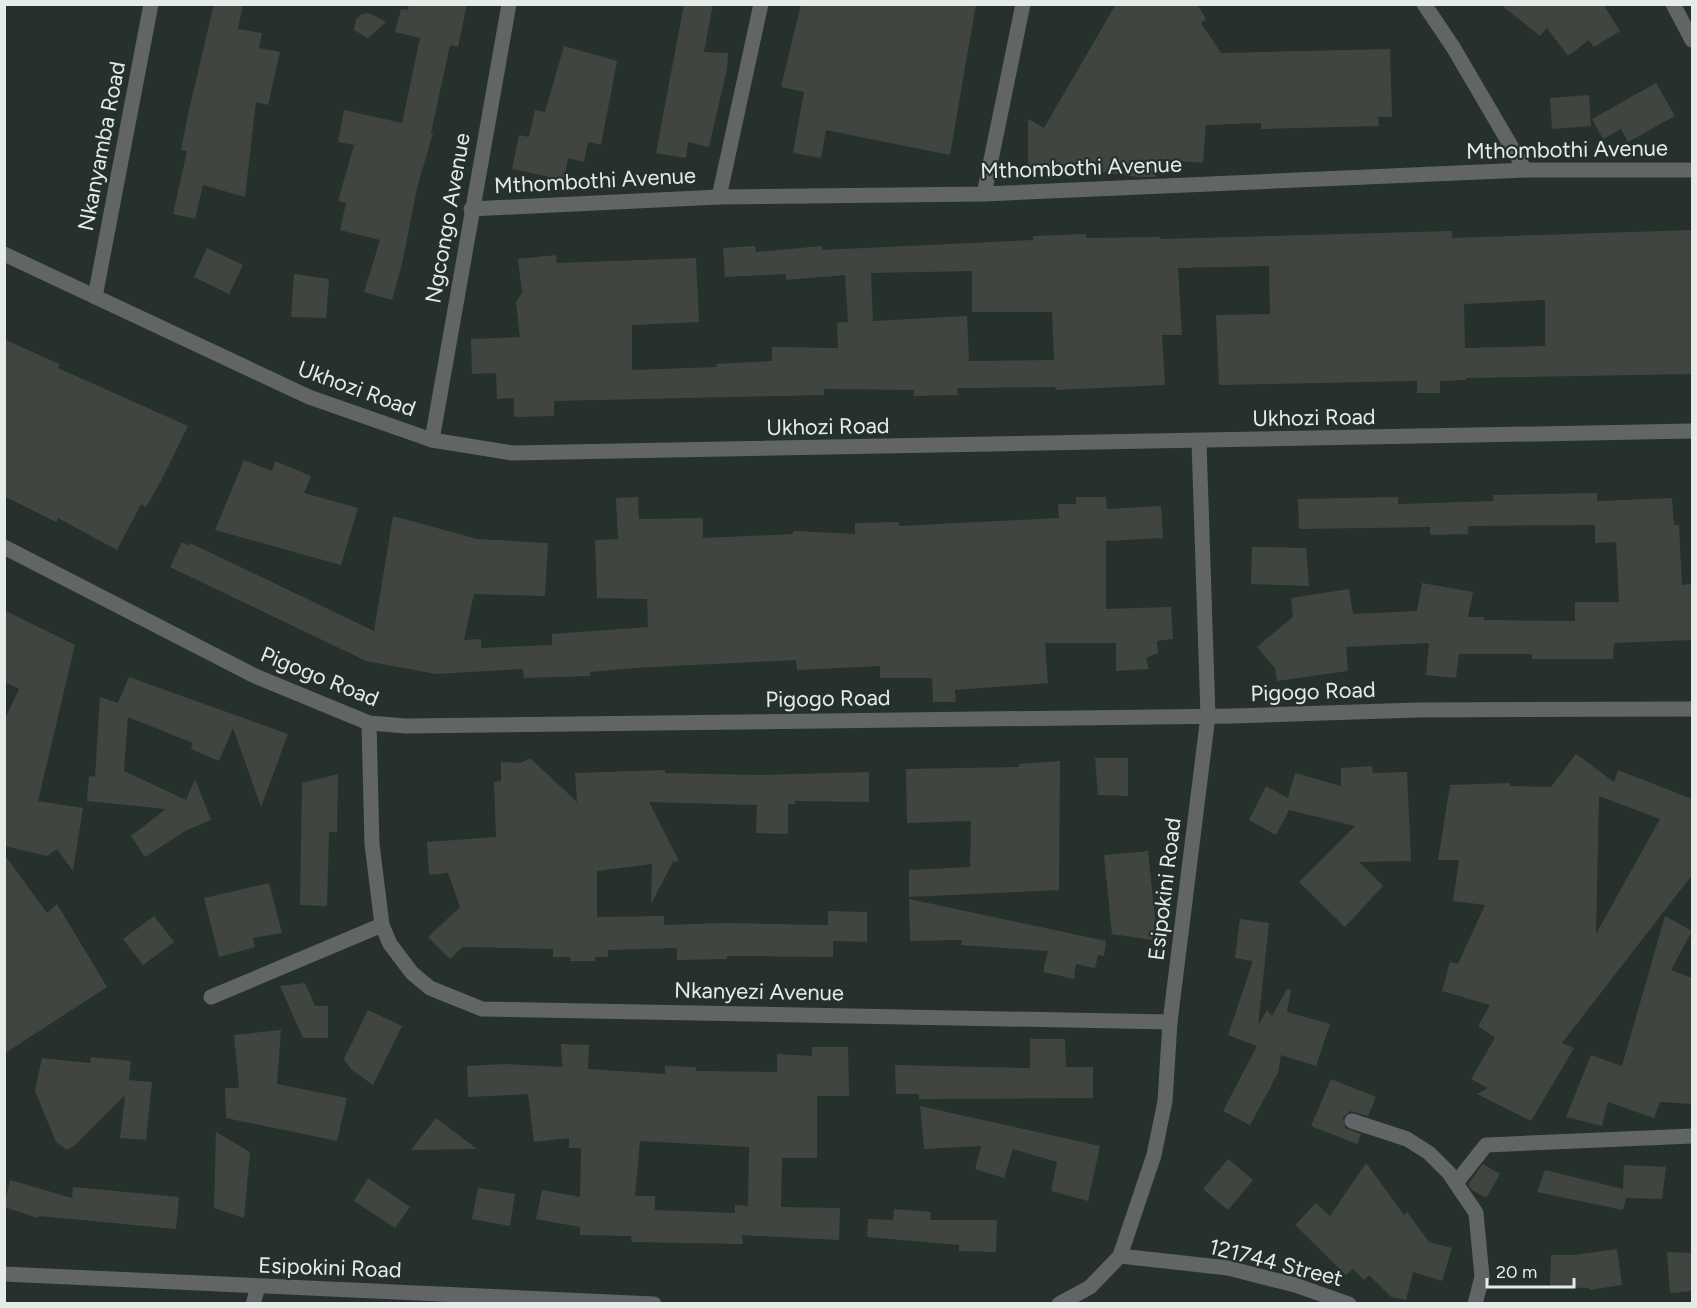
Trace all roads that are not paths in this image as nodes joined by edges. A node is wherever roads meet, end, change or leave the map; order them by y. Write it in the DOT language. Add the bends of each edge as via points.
graph roads {
  1 [pos="151,4"];
  2 [pos="509,4"];
  3 [pos="761,4"];
  4 [pos="1023,4"];
  5 [pos="1424,4"];
  6 [pos="1673,4"];
  7 [pos="1692,40"];
  8 [pos="1525,170"];
  9 [pos="1692,170"];
  10 [pos="984,194"];
  11 [pos="719,197"];
  12 [pos="471,209"];
  13 [pos="4,254"];
  14 [pos="95,297"];
  15 [pos="1692,431"];
  16 [pos="432,440"];
  17 [pos="1199,442"];
  18 [pos="4,547"];
  19 [pos="1692,709"];
  20 [pos="1208,716"];
  21 [pos="369,723"];
  22 [pos="382,925"];
  23 [pos="211,997"];
  24 [pos="1170,1022"];
  25 [pos="1352,1121"];
  26 [pos="1692,1136"];
  27 [pos="1456,1183"];
  28 [pos="1120,1256"];
  29 [pos="4,1274"];
  30 [pos="258,1287"];
  31 [pos="254,1304"];
  32 [pos="654,1304"];
  33 [pos="1059,1304"];
  34 [pos="1349,1304"];
  35 [pos="1475,1304"];
  1 -- 14 [label="street, Nkanyamba Road"];
  2 -- 12 [label="street, Ngcongo Avenue"];
  3 -- 11 [label="street"];
  4 -- 10 [label="street"];
  5 -- 8 [label="street"];
  6 -- 7 [label="street"];
  8 -- 9 [label="street, Mthombothi Avenue"];
  8 -- 10 [label="street, Mthombothi Avenue"];
  10 -- 11 [label="street, Mthombothi Avenue"];
  11 -- 12 [label="street, Mthombothi Avenue"];
  12 -- 16 [label="street, Ngcongo Avenue"];
  13 -- 14 [label="street, Ukhozi Road"];
  14 -- 16 [label="street, Ukhozi Road" via="309,397"];
  15 -- 17 [label="street, Ukhozi Road"];
  16 -- 17 [label="street, Ukhozi Road" via="512,453"];
  17 -- 20 [label="street, Esipokini Road"];
  18 -- 21 [label="street, Pigogo Road" via="255,676"];
  19 -- 20 [label="street, Pigogo Road"];
  20 -- 21 [label="street, Pigogo Road" via="406,726"];
  20 -- 24 [label="street, Esipokini Road"];
  21 -- 22 [label="street, Nkanyezi Avenue" via="372,844"];
  22 -- 23 [label="street"];
  22 -- 24 [label="street, Nkanyezi Avenue" via="390,944 412,973 430,988 482,1009"];
  24 -- 28 [label="street, Esipokini Road" via="1165,1101 1154,1155"];
  25 -- 27 [label="street" via="1407,1139 1429,1153"];
  26 -- 27 [label="street" via="1486,1145"];
  27 -- 35 [label="street" via="1476,1212 1482,1277"];
  28 -- 33 [label="street, Esipokini Road" via="1090,1287"];
  28 -- 34 [label="street, 121744 Street" via="1228,1268"];
  29 -- 30 [label="street, Esipokini Road"];
  30 -- 31 [label="street"];
  30 -- 32 [label="street, Esipokini Road"];
}
